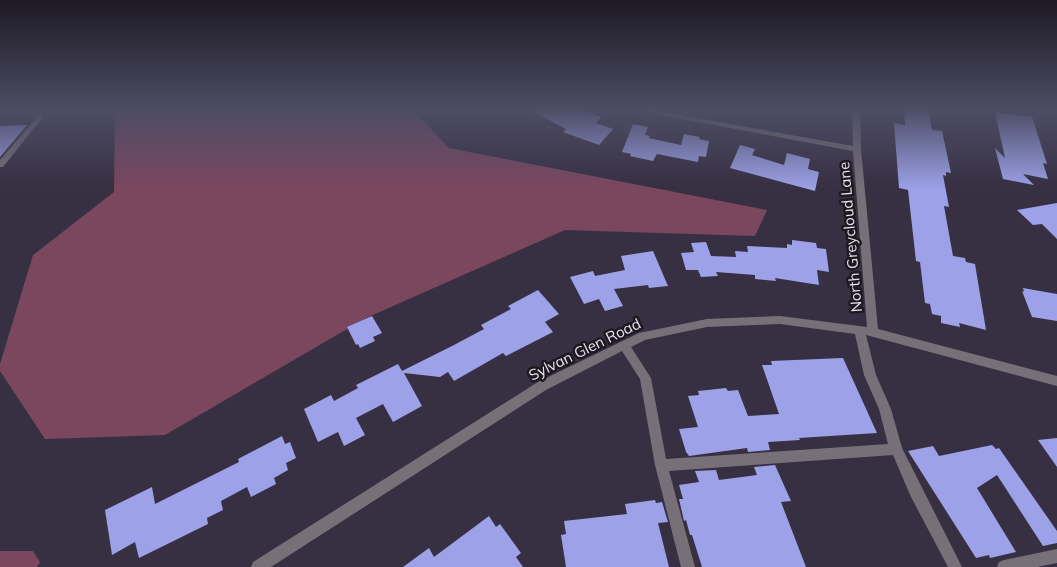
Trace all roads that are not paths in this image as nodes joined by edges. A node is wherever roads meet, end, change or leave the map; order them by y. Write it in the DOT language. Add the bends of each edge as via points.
graph roads {
  1 [pos="25,135"];
  2 [pos="781,135"];
  3 [pos="857,135"];
  4 [pos="857,149"];
  5 [pos="0,166"];
  6 [pos="859,330"];
  7 [pos="873,332"];
  8 [pos="624,345"];
  9 [pos="1057,382"];
  10 [pos="896,448"];
  11 [pos="661,465"];
  12 [pos="1057,556"];
  13 [pos="258,567"];
  14 [pos="688,567"];
  15 [pos="955,567"];
  16 [pos="1004,567"];
  1 -- 5 [label="lane"];
  2 -- 4 [label="street"];
  3 -- 4 [label="street, North Greycloud Lane"];
  4 -- 7 [label="street, North Greycloud Lane"];
  6 -- 7 [label="street, Sylvan Glen Road"];
  6 -- 8 [label="street, Sylvan Glen Road" via="780,320 707,323 643,336"];
  6 -- 10 [label="street" via="870,375 885,409"];
  7 -- 9 [label="street, Sylvan Glen Road"];
  8 -- 11 [label="street" via="645,378"];
  8 -- 13 [label="street, Sylvan Glen Road" via="542,386"];
  10 -- 11 [label="street"];
  10 -- 15 [label="street"];
  11 -- 14 [label="street"];
  12 -- 16 [label="street"];
}
